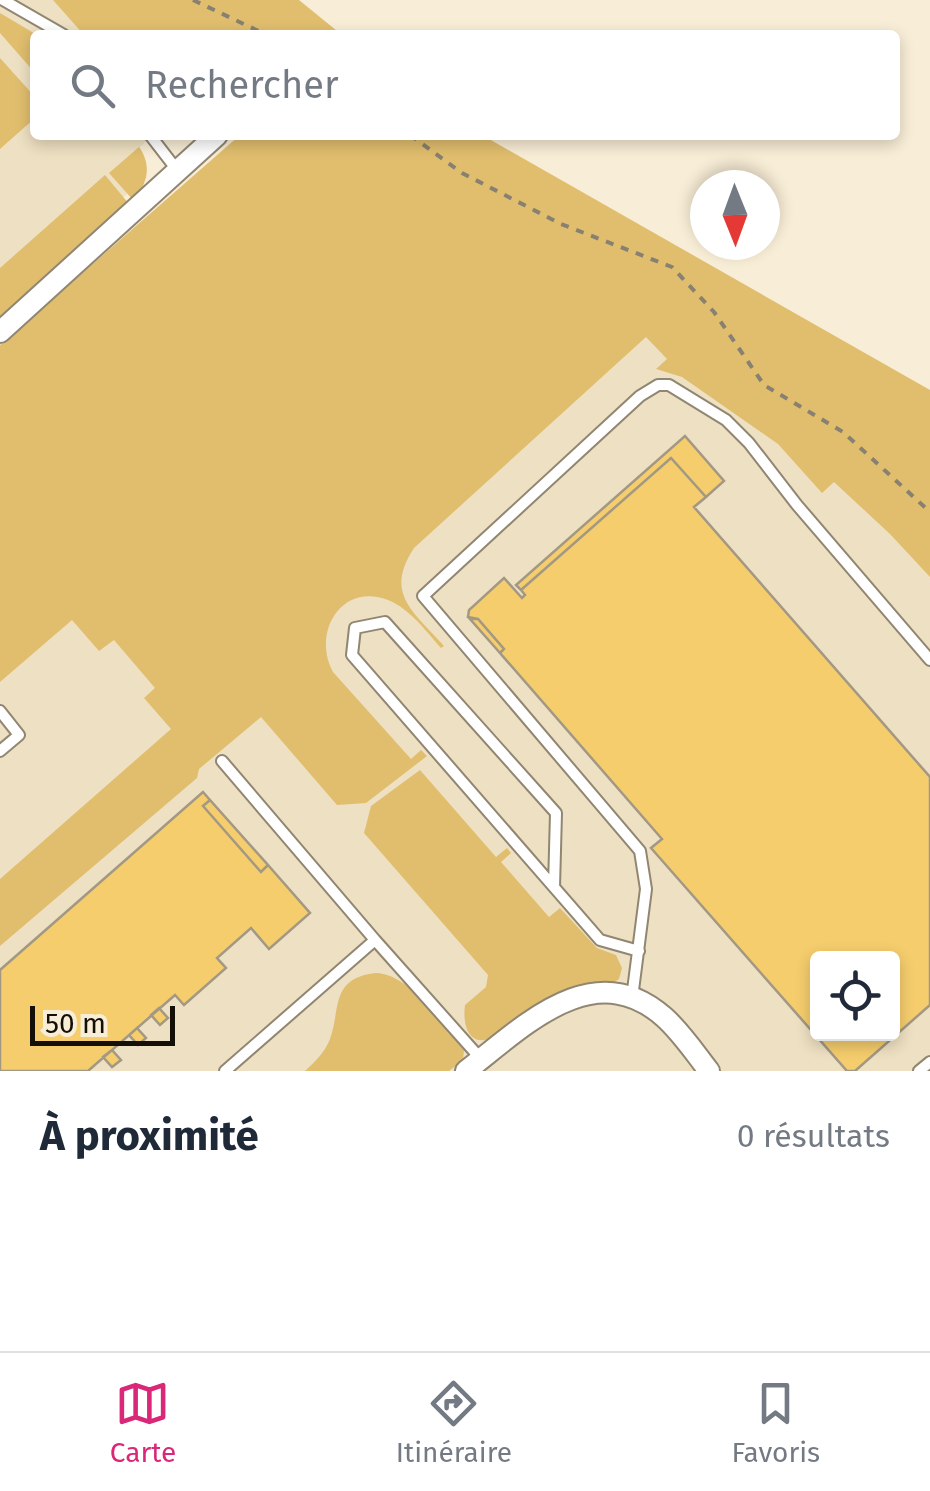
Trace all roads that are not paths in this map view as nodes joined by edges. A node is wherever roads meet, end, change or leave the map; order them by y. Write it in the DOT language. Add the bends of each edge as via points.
graph roads {
  1 [pos="3,0"];
  2 [pos="55,30"];
  3 [pos="154,140"];
  4 [pos="210,140"];
  5 [pos="177,170"];
  6 [pos="0,332"];
  7 [pos="930,660"];
  8 [pos="0,711"];
  9 [pos="0,750"];
  10 [pos="222,761"];
  11 [pos="554,887"];
  12 [pos="375,940"];
  13 [pos="639,951"];
  14 [pos="632,998"];
  15 [pos="930,1062"];
  16 [pos="476,1066"];
  17 [pos="225,1071"];
  18 [pos="709,1071"];
  19 [pos="919,1071"];
  1 -- 2 [label="lane"];
  3 -- 5 [label="lane"];
  4 -- 5 [label="street"];
  5 -- 6 [label="street"];
  7 -- 13 [label="lane" via="749,443 705,404 669,385 640,396 423,596 640,851 646,889"];
  8 -- 9 [label="lane" via="19,735"];
  10 -- 12 [label="lane"];
  11 -- 11 [label="lane" via="352,655 355,628 385,622 556,812"];
  11 -- 13 [label="lane" via="600,940"];
  12 -- 16 [label="lane"];
  12 -- 17 [label="lane"];
  13 -- 14 [label="lane"];
  14 -- 16 [label="street" via="569,998"];
  14 -- 18 [label="street" via="665,1018"];
  15 -- 19 [label="lane"];
}
